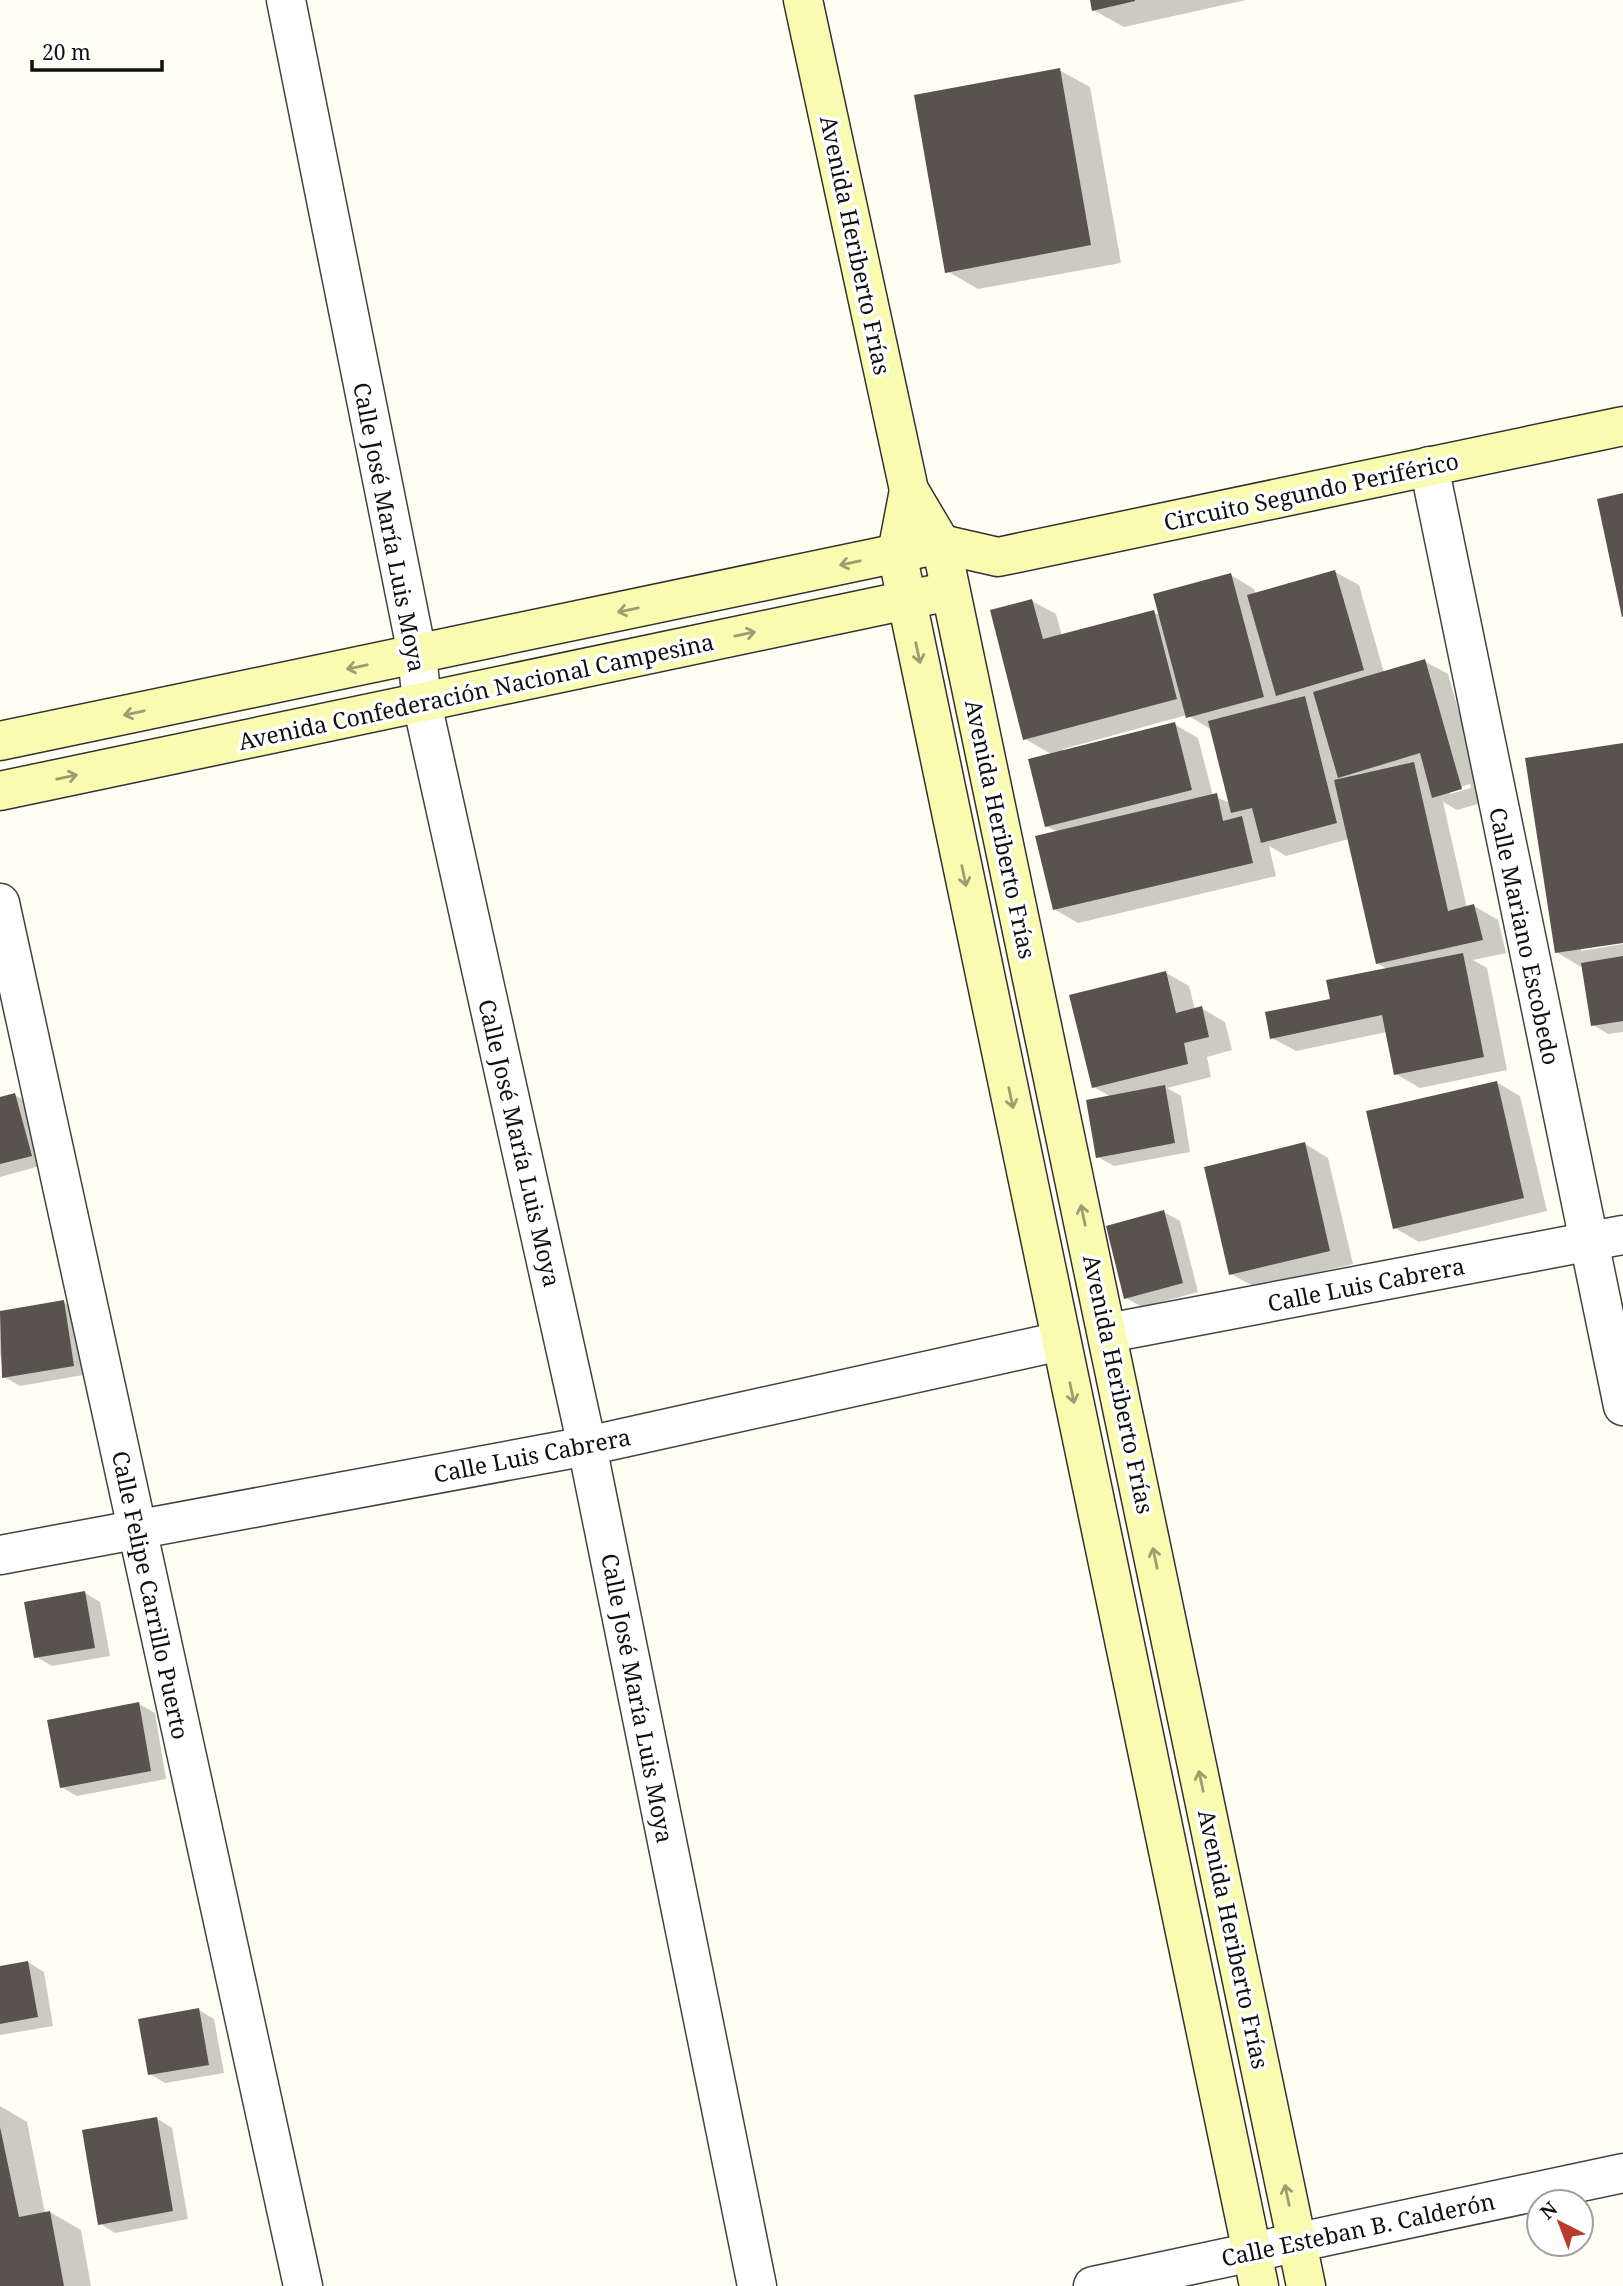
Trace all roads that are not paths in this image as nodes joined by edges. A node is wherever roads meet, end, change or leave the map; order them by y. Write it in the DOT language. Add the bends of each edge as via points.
graph roads {
  1 [pos="286,0"];
  2 [pos="803,0"];
  3 [pos="1623,426"];
  4 [pos="1429,466"];
  5 [pos="909,490"];
  6 [pos="941,544"];
  7 [pos="897,553"];
  8 [pos="998,556"];
  9 [pos="951,591"];
  10 [pos="907,600"];
  11 [pos="417,654"];
  12 [pos="422,703"];
  13 [pos="0,741"];
  14 [pos="0,791"];
  15 [pos="0,903"];
  16 [pos="1605,1239"];
  17 [pos="1108,1333"];
  18 [pos="1061,1341"];
  19 [pos="1623,1406"];
  20 [pos="587,1446"];
  21 [pos="136,1530"];
  22 [pos="0,1555"];
  23 [pos="1623,2173"];
  24 [pos="1297,2242"];
  25 [pos="1255,2268"];
  26 [pos="303,2286"];
  27 [pos="757,2286"];
  28 [pos="1093,2286"];
  29 [pos="1306,2286"];
  1 -- 11 [label="street, Calle José María Luis Moya"];
  2 -- 5 [label="street, Avenida Heriberto Frías"];
  3 -- 4 [label="street, Circuito Segundo Periférico"];
  4 -- 8 [label="street, Circuito Segundo Periférico"];
  4 -- 16 [label="street, Calle Mariano Escobedo"];
  5 -- 6 [label="street, Avenida Heriberto Frías"];
  5 -- 7 [label="street, Avenida Heriberto Frías"];
  6 -- 7 [label="street, Avenida Confederación Nacional Campesina"];
  6 -- 8 [label="street, Circuito Segundo Periférico"];
  6 -- 9 [label="street, Avenida Heriberto Frías"];
  7 -- 10 [label="street, Avenida Heriberto Frías"];
  7 -- 11 [label="street, Avenida Confederación Nacional Campesina, one-way"];
  8 -- 9 [label="street, Circuito Segundo Periférico"];
  9 -- 10 [label="street, Avenida Confederación Nacional Campesina"];
  17 -- 9 [label="street, Avenida Heriberto Frías, one-way"];
  12 -- 10 [label="street, Avenida Confederación Nacional Campesina, one-way"];
  10 -- 18 [label="street, Avenida Heriberto Frías, one-way"];
  11 -- 12 [label="street, Calle José María Luis Moya"];
  11 -- 13 [label="street, Avenida Confederación Nacional Campesina, one-way"];
  14 -- 12 [label="street, Avenida Confederación Nacional Campesina, one-way"];
  12 -- 20 [label="street, Calle José María Luis Moya"];
  15 -- 21 [label="street, Calle Felipe Carrillo Puerto"];
  16 -- 17 [label="street, Calle Luis Cabrera"];
  16 -- 19 [label="street, Calle Mariano Escobedo"];
  24 -- 17 [label="street, Avenida Heriberto Frías, one-way"];
  18 -- 20 [label="street, Calle Luis Cabrera"];
  18 -- 25 [label="street, Avenida Heriberto Frías, one-way"];
  20 -- 21 [label="street, Calle Luis Cabrera"];
  20 -- 27 [label="street, Calle José María Luis Moya"];
  21 -- 22 [label="street, Calle Luis Cabrera"];
  21 -- 26 [label="street, Calle Felipe Carrillo Puerto"];
  23 -- 24 [label="street, Calle Esteban B. Calderón"];
  24 -- 25 [label="street, Calle Esteban B. Calderón"];
  24 -- 29 [label="street, Avenida Heriberto Frías"];
  25 -- 28 [label="street, Calle Esteban B. Calderón"];
}
